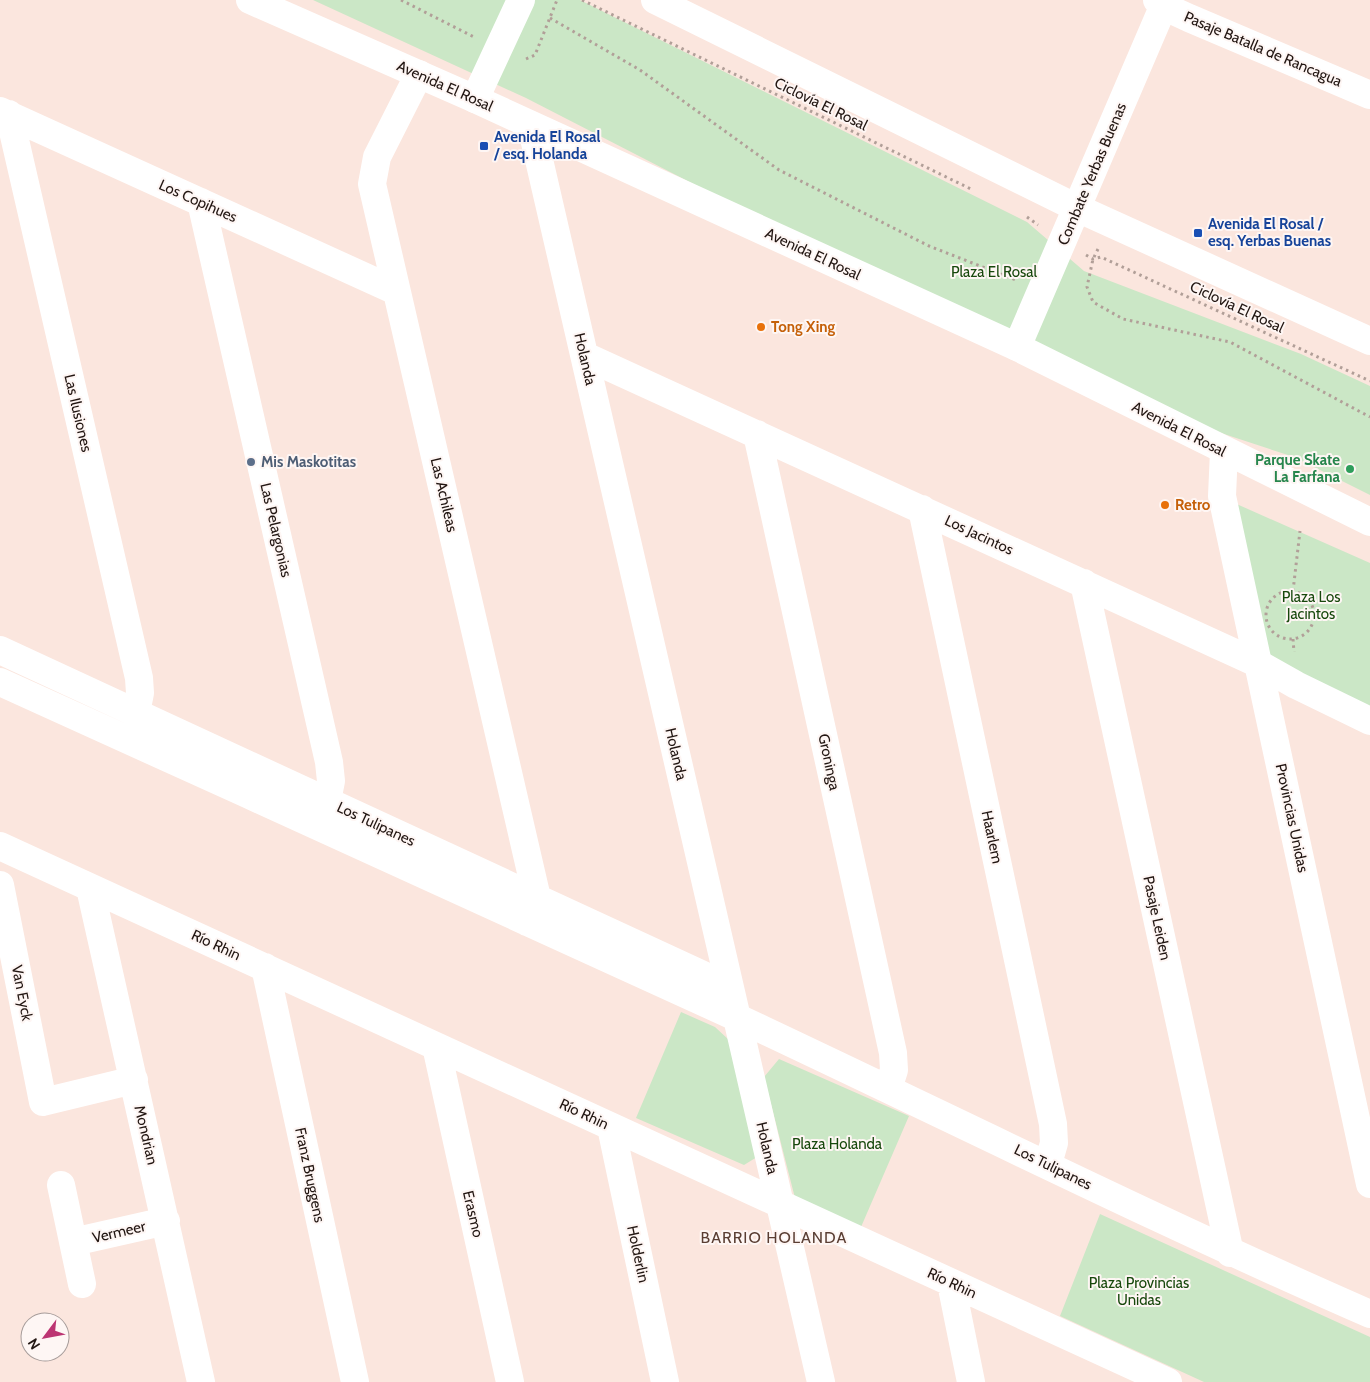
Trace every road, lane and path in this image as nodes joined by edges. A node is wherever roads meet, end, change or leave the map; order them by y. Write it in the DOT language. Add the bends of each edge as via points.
graph roads {
  1 [pos="250,0"];
  2 [pos="520,0"];
  3 [pos="582,0"];
  4 [pos="655,0"];
  5 [pos="1162,2"];
  6 [pos="550,18"];
  7 [pos="419,74"];
  8 [pos="1370,95"];
  9 [pos="475,99"];
  10 [pos="5,112"];
  11 [pos="531,126"];
  12 [pos="978,193"];
  13 [pos="201,202"];
  14 [pos="1077,208"];
  15 [pos="1020,212"];
  16 [pos="1040,227"];
  17 [pos="1023,282"];
  18 [pos="396,290"];
  19 [pos="1370,341"];
  20 [pos="1017,347"];
  21 [pos="584,356"];
  22 [pos="1370,381"];
  23 [pos="1370,417"];
  24 [pos="757,434"];
  25 [pos="1224,451"];
  26 [pos="922,509"];
  27 [pos="1370,522"];
  28 [pos="1300,531"];
  29 [pos="1084,583"];
  30 [pos="1293,591"];
  31 [pos="0,650"];
  32 [pos="1259,664"];
  33 [pos="0,682"];
  34 [pos="136,712"];
  35 [pos="1370,721"];
  36 [pos="327,801"];
  37 [pos="0,846"];
  38 [pos="0,885"];
  39 [pos="90,888"];
  40 [pos="532,910"];
  41 [pos="265,967"];
  42 [pos="737,1018"];
  43 [pos="436,1046"];
  44 [pos="134,1080"];
  45 [pos="888,1089"];
  46 [pos="611,1127"];
  47 [pos="1048,1164"];
  48 [pos="61,1184"];
  49 [pos="1370,1184"];
  50 [pos="780,1205"];
  51 [pos="166,1221"];
  52 [pos="73,1242"];
  53 [pos="1230,1253"];
  54 [pos="951,1283"];
  55 [pos="82,1284"];
  56 [pos="1370,1314"];
  57 [pos="1122,1371"];
  58 [pos="202,1382"];
  59 [pos="355,1382"];
  60 [pos="510,1382"];
  61 [pos="665,1382"];
  62 [pos="821,1382"];
  63 [pos="971,1382"];
  64 [pos="1168,1382"];
  1 -- 7 [label="street, Avenida El Rosal"];
  2 -- 9 [label="street"];
  3 -- 12 [label="path, Ciclovía El Rosal"];
  4 -- 14 [label="street"];
  5 -- 8 [label="street, Pasaje Batalla de Rancagua"];
  5 -- 14 [label="street, Combate Yerbas Buenas"];
  6 -- 17 [label="path" via="640,70 779,170 929,246"];
  7 -- 9 [label="street, Avenida El Rosal"];
  7 -- 18 [label="street, Las Achileas" via="377,157 372,175"];
  9 -- 11 [label="street, Avenida El Rosal"];
  10 -- 13 [label="street, Los Copihues"];
  10 -- 34 [label="street, Las Ilusiones" via="139,678"];
  11 -- 20 [label="street, Avenida El Rosal"];
  11 -- 21 [label="street, Holanda"];
  13 -- 18 [label="street, Los Copihues"];
  13 -- 36 [label="street, Las Pelargonias" via="329,762"];
  14 -- 19 [label="street"];
  14 -- 20 [label="street, Combate Yerbas Buenas"];
  15 -- 16 [label="path"];
  18 -- 40 [label="street, Las Achileas"];
  20 -- 25 [label="street, Avenida El Rosal"];
  21 -- 24 [label="street, Los Jacintos"];
  21 -- 42 [label="street, Holanda"];
  22 -- 23 [label="path, Ciclovía El Rosal" via="1100,257 1093,259 1087,287 1093,302 1115,315 1230,342"];
  24 -- 26 [label="street, Los Jacintos"];
  24 -- 45 [label="street, Groninga" via="893,1054 894,1070"];
  25 -- 27 [label="street, Avenida El Rosal"];
  25 -- 32 [label="street, Provincias Unidas" via="1222,496"];
  26 -- 29 [label="street, Los Jacintos"];
  26 -- 47 [label="street, Haarlem" via="1053,1124 1054,1143"];
  28 -- 30 [label="path"];
  29 -- 32 [label="street, Los Jacintos"];
  29 -- 53 [label="street, Pasaje Leiden"];
  30 -- 30 [label="path" via="1301,593 1312,604 1314,620 1300,637 1285,638 1271,630 1265,615 1271,599 1277,594"];
  31 -- 34 [label="street, Los Tulipanes"];
  32 -- 35 [label="street, Los Jacintos"];
  32 -- 49 [label="street, Provincias Unidas"];
  33 -- 40 [label="street, Los Tulipanes"];
  34 -- 36 [label="street, Los Tulipanes"];
  36 -- 40 [label="street, Los Tulipanes"];
  37 -- 39 [label="street, Río Rhin"];
  38 -- 44 [label="street, Van Eyck" via="43,1102"];
  39 -- 41 [label="street, Río Rhin"];
  39 -- 44 [label="street, Mondrian"];
  40 -- 42 [label="street, Los Tulipanes" via="703,975 721,993"];
  41 -- 43 [label="street, Río Rhin"];
  41 -- 59 [label="street, Franz Bruggens"];
  42 -- 45 [label="street, Los Tulipanes"];
  42 -- 50 [label="street, Holanda"];
  43 -- 46 [label="street, Río Rhin"];
  43 -- 60 [label="street, Erasmo"];
  44 -- 51 [label="street, Mondrian"];
  45 -- 47 [label="street, Los Tulipanes"];
  46 -- 50 [label="street, Río Rhin"];
  46 -- 61 [label="street, Holderlin"];
  47 -- 53 [label="street, Los Tulipanes"];
  48 -- 52 [label="street, Vermeer"];
  50 -- 54 [label="street, Río Rhin"];
  50 -- 62 [label="street, Holanda"];
  51 -- 52 [label="street, Vermeer"];
  51 -- 58 [label="street, Mondrian"];
  52 -- 55 [label="street, Vermeer"];
  53 -- 56 [label="street, Los Tulipanes"];
  54 -- 57 [label="street, Río Rhin"];
  54 -- 63 [label="street"];
  57 -- 64 [label="street, Río Rhin"];
}
